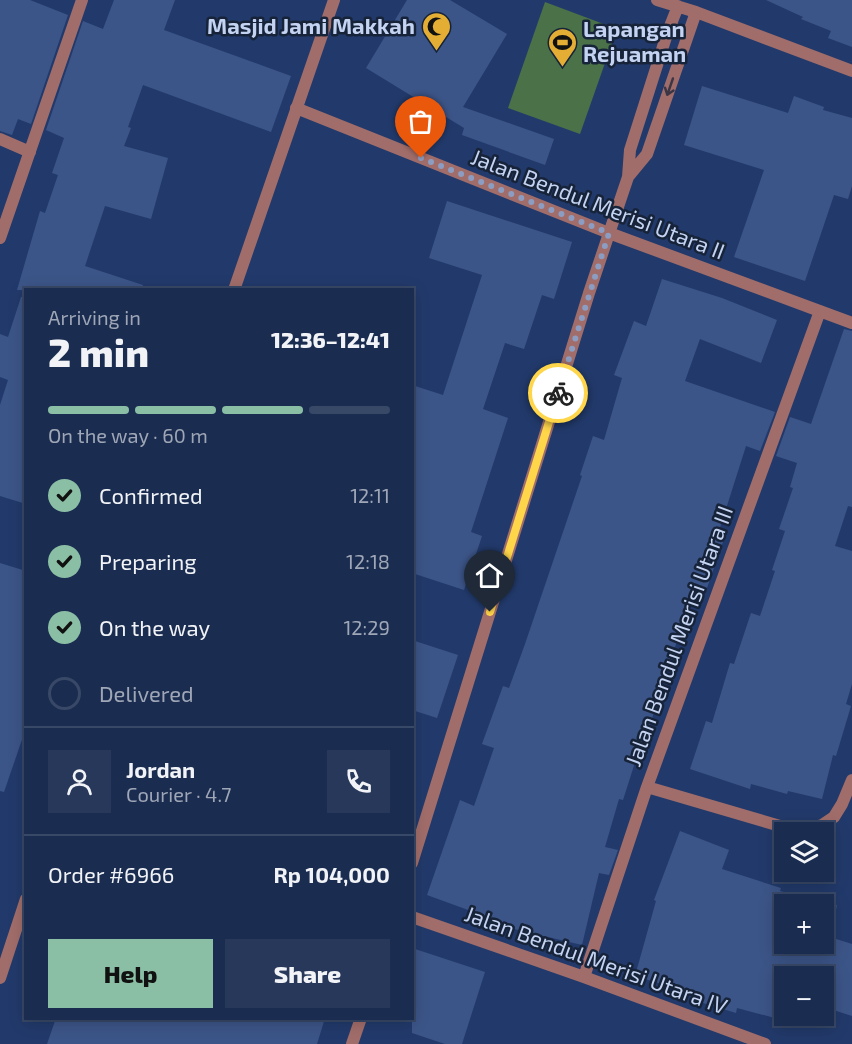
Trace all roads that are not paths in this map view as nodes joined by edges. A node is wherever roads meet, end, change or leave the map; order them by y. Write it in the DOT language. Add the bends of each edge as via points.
graph roads {
  1 [pos="81,0"];
  2 [pos="334,0"];
  3 [pos="657,0"];
  4 [pos="678,6"];
  5 [pos="696,12"];
  6 [pos="852,71"];
  7 [pos="296,108"];
  8 [pos="0,139"];
  9 [pos="30,152"];
  10 [pos="628,177"];
  11 [pos="609,233"];
  12 [pos="0,238"];
  13 [pos="235,288"];
  14 [pos="820,311"];
  15 [pos="852,323"];
  16 [pos="852,780"];
  17 [pos="647,787"];
  18 [pos="414,857"];
  19 [pos="24,905"];
  20 [pos="414,918"];
  21 [pos="584,977"];
  22 [pos="0,978"];
  23 [pos="360,1020"];
  24 [pos="352,1044"];
  25 [pos="765,1044"];
  1 -- 9 [label="street"];
  2 -- 7 [label="street"];
  3 -- 4 [label="street"];
  4 -- 5 [label="street"];
  4 -- 10 [label="street" via="630,150"];
  5 -- 6 [label="street"];
  5 -- 10 [label="street, one-way" via="647,154"];
  7 -- 11 [label="street, Jalan Bendul Merisi Utara II"];
  7 -- 13 [label="street"];
  8 -- 9 [label="street"];
  9 -- 12 [label="street"];
  10 -- 11 [label="street"];
  11 -- 14 [label="street, Jalan Bendul Merisi Utara II"];
  11 -- 18 [label="street"];
  14 -- 15 [label="street, Jalan Bendul Merisi Utara II"];
  14 -- 17 [label="street, Jalan Bendul Merisi Utara III"];
  16 -- 17 [label="street" via="834,817 805,830"];
  17 -- 21 [label="street, Jalan Bendul Merisi Utara III"];
  19 -- 22 [label="street"];
  20 -- 21 [label="street, Jalan Bendul Merisi Utara IV"];
  21 -- 25 [label="street, Jalan Bendul Merisi Utara IV"];
  23 -- 24 [label="street"];
}
